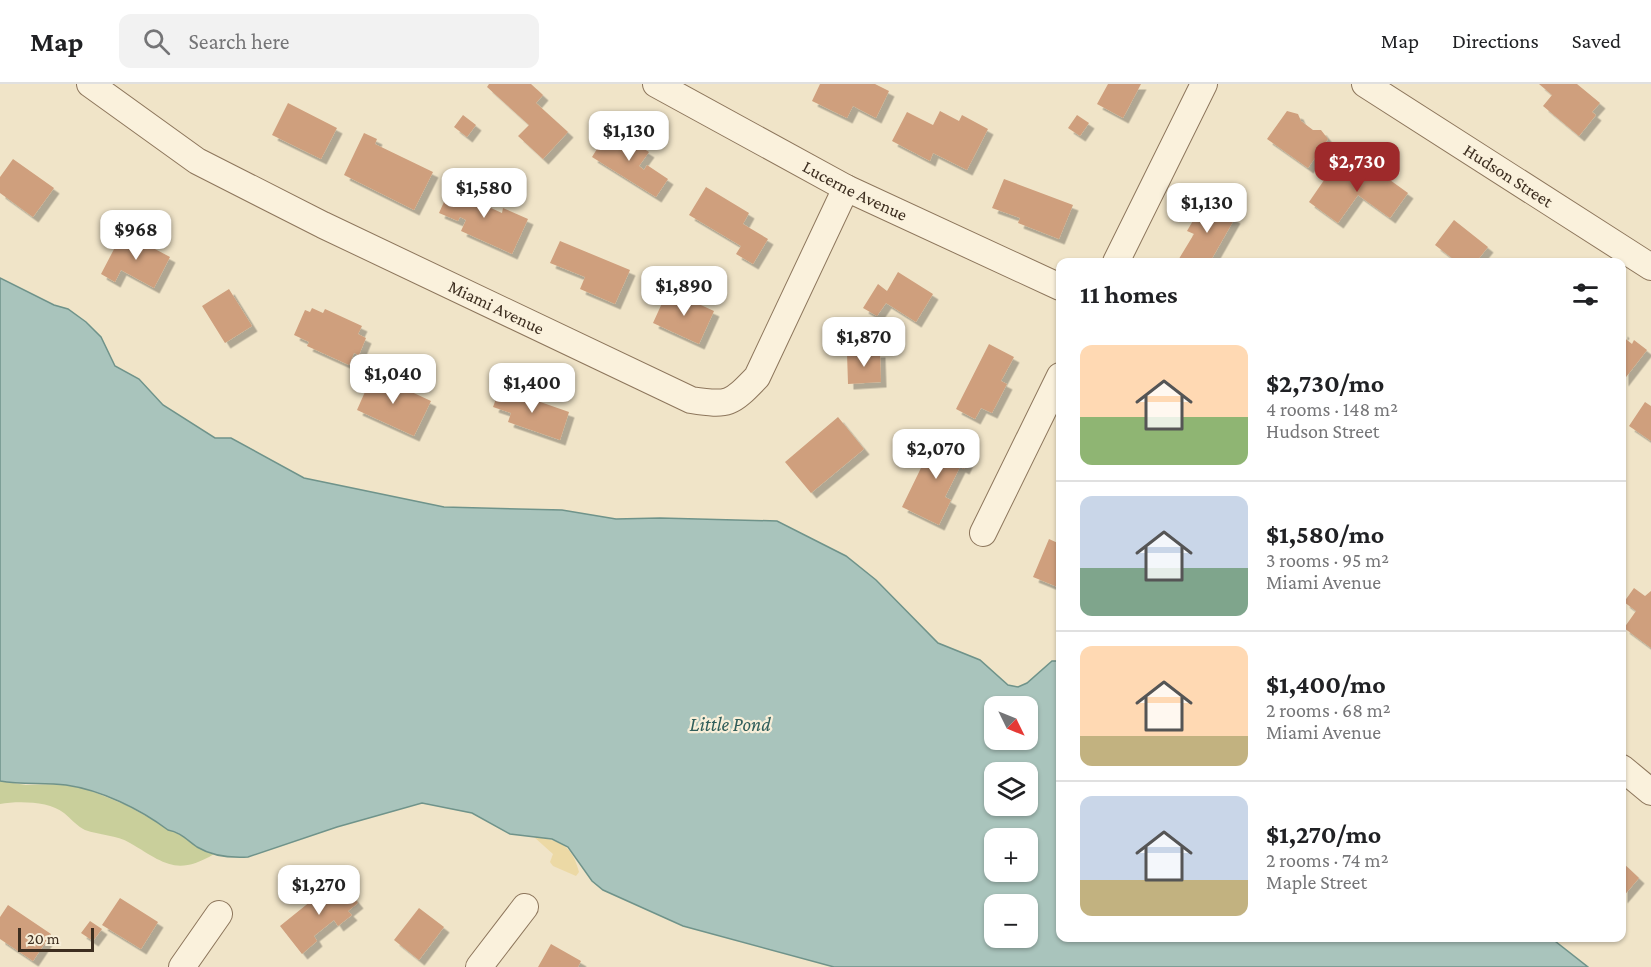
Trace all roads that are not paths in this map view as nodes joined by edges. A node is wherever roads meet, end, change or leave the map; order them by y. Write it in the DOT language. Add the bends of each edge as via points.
graph roads {
  1 [pos="90,84"];
  2 [pos="656,84"];
  3 [pos="1204,84"];
  4 [pos="1365,84"];
  5 [pos="846,188"];
  6 [pos="1118,258"];
  7 [pos="1651,267"];
  8 [pos="1056,285"];
  9 [pos="1056,384"];
  10 [pos="983,533"];
  11 [pos="1626,771"];
  12 [pos="1651,792"];
  13 [pos="525,907"];
  14 [pos="219,914"];
  15 [pos="182,967"];
  16 [pos="479,967"];
  1 -- 5 [label="street, Miami Avenue" via="197,161 670,390 692,400 717,404 735,400 757,377"];
  2 -- 5 [label="street, Lucerne Avenue"];
  3 -- 6 [label="street"];
  4 -- 7 [label="street, Hudson Street"];
  5 -- 8 [label="street, Lucerne Avenue"];
  9 -- 10 [label="street"];
  11 -- 12 [label="street"];
  13 -- 16 [label="street"];
  14 -- 15 [label="street"];
}
